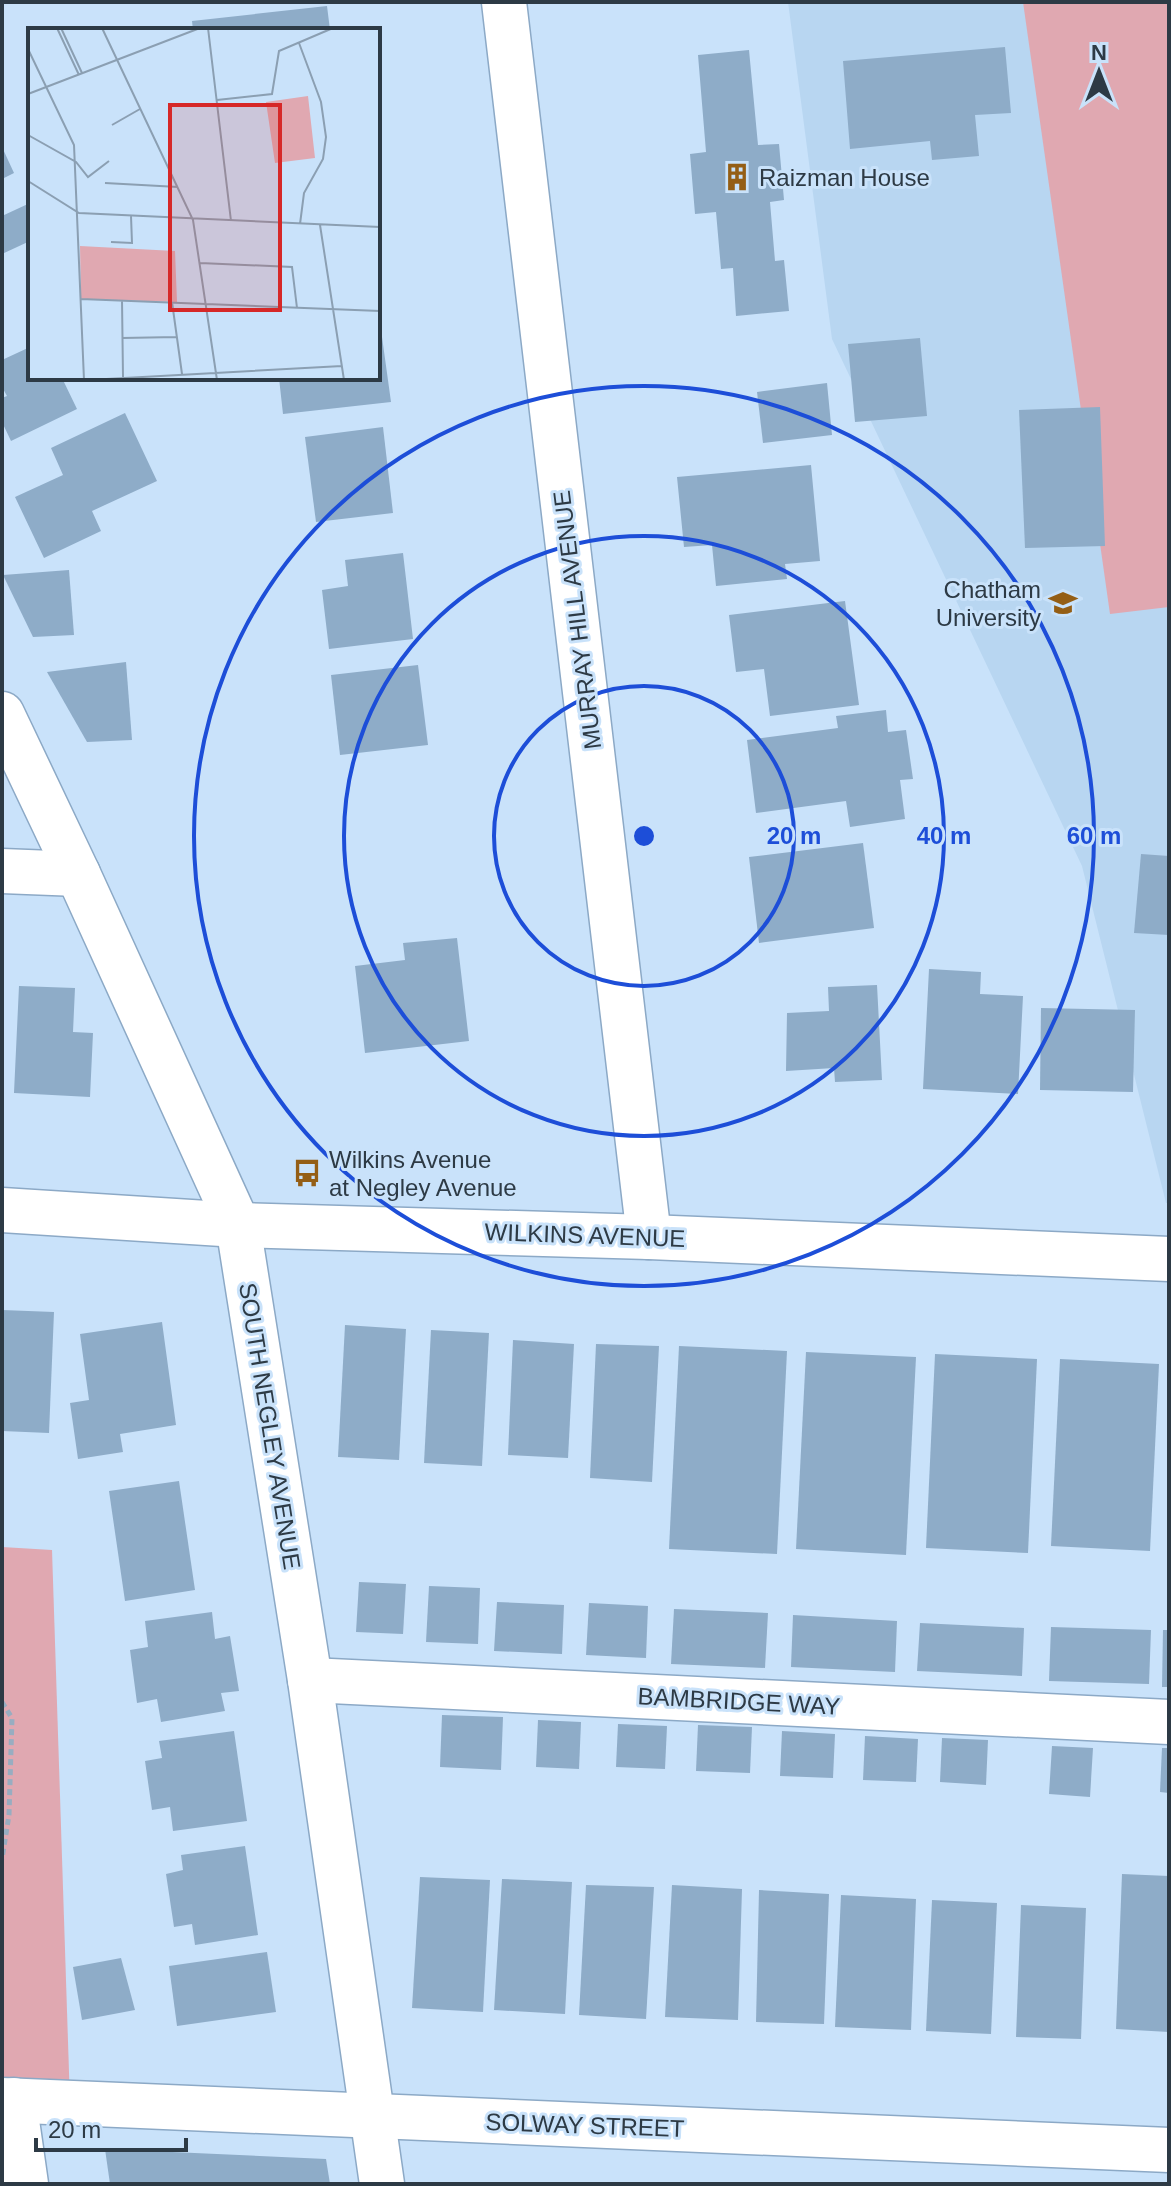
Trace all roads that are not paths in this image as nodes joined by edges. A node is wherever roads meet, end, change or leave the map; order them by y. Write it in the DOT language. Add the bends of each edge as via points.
graph roads {
  1 [pos="504,2"];
  2 [pos="2,714"];
  3 [pos="2,871"];
  4 [pos="78,874"];
  5 [pos="2,1210"];
  6 [pos="238,1225"];
  7 [pos="649,1237"];
  8 [pos="1169,1259"];
  9 [pos="310,1680"];
  10 [pos="1169,1722"];
  11 [pos="8,2100"];
  12 [pos="372,2115"];
  13 [pos="1169,2150"];
  14 [pos="26,2184"];
  15 [pos="382,2184"];
  1 -- 7 [label="street, MURRAY HILL AVENUE"];
  2 -- 4 [label="street, SOUTH NEGLEY AVENUE"];
  3 -- 4 [label="street"];
  4 -- 6 [label="street, SOUTH NEGLEY AVENUE"];
  5 -- 6 [label="street, WILKINS AVENUE"];
  6 -- 7 [label="street, WILKINS AVENUE"];
  6 -- 9 [label="street, SOUTH NEGLEY AVENUE"];
  7 -- 8 [label="street, WILKINS AVENUE"];
  9 -- 10 [label="street, BAMBRIDGE WAY"];
  9 -- 12 [label="street, SOUTH NEGLEY AVENUE"];
  11 -- 12 [label="street, SOLWAY STREET"];
  11 -- 14 [label="street"];
  12 -- 13 [label="street, SOLWAY STREET"];
  12 -- 15 [label="street, SOUTH NEGLEY AVENUE"];
}
